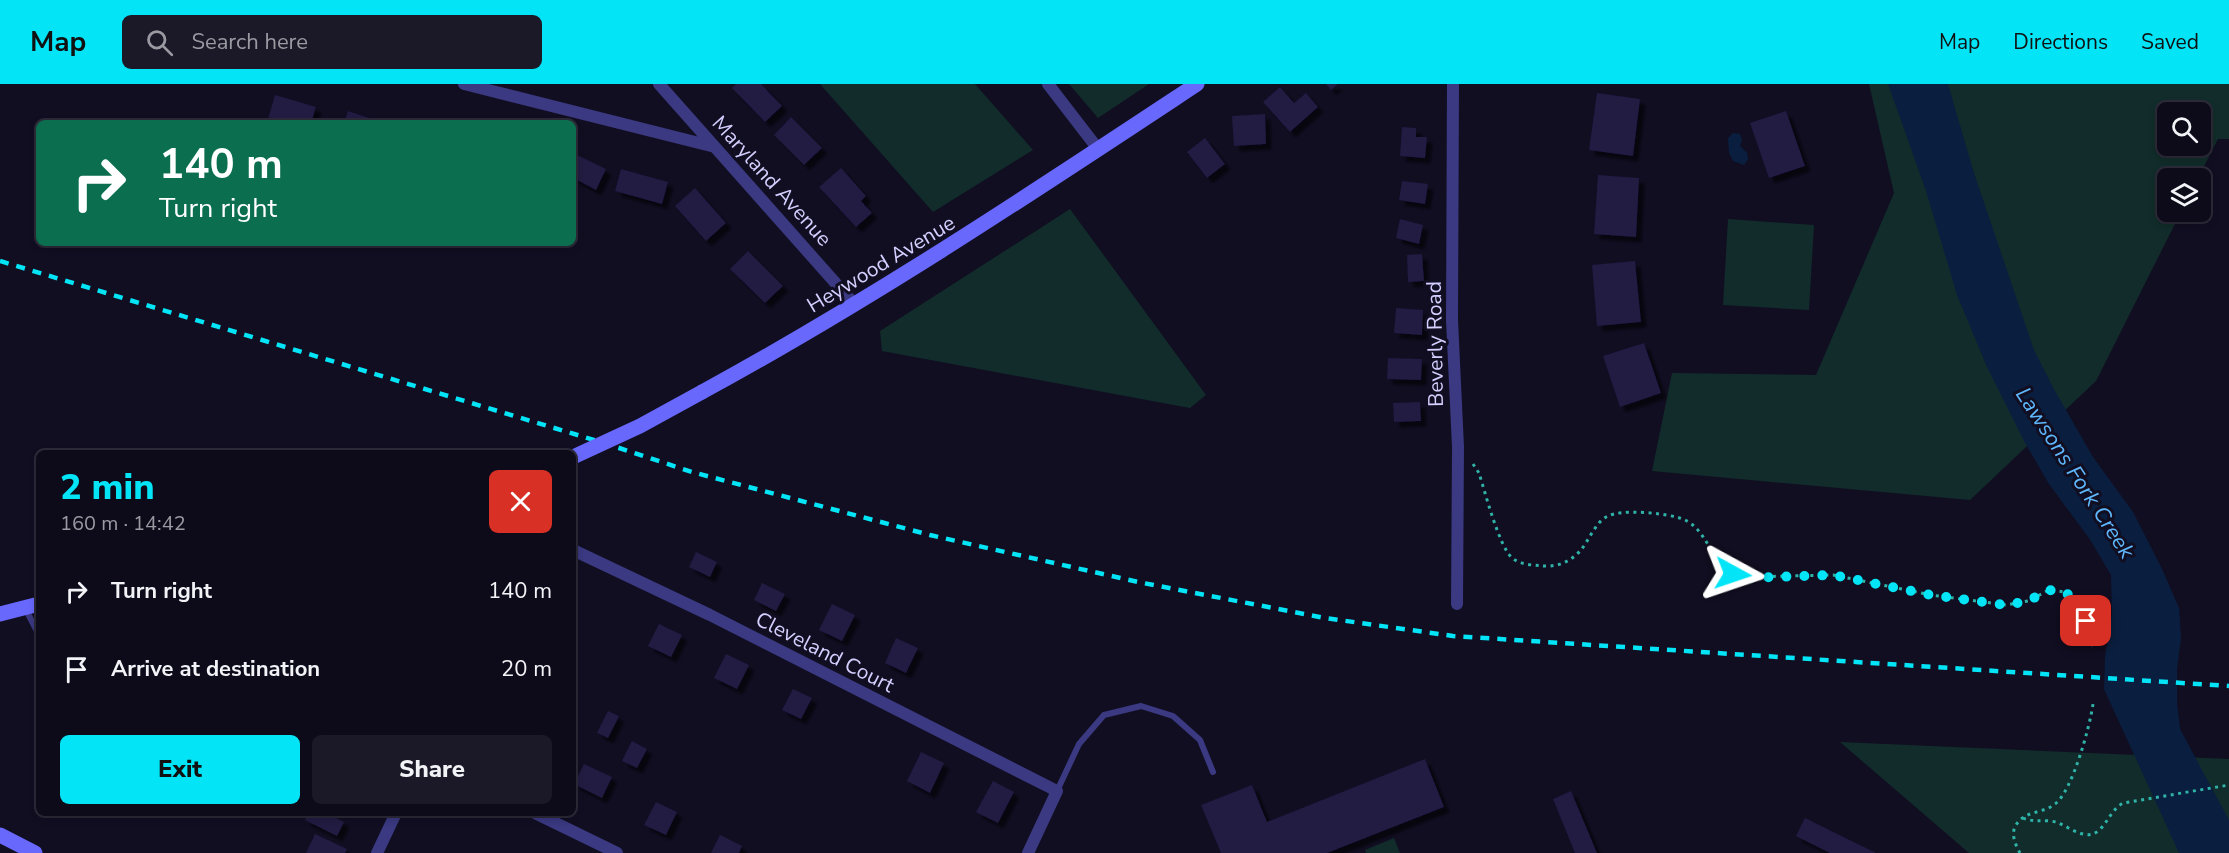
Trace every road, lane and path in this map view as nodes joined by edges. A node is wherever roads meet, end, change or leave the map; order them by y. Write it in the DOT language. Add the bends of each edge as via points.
graph roads {
  1 [pos="464,84"];
  2 [pos="659,84"];
  3 [pos="1048,84"];
  4 [pos="1197,84"];
  5 [pos="1453,84"];
  6 [pos="716,147"];
  7 [pos="1098,149"];
  8 [pos="855,305"];
  9 [pos="1458,447"];
  10 [pos="576,456"];
  11 [pos="576,551"];
  12 [pos="1457,604"];
  13 [pos="32,606"];
  14 [pos="0,614"];
  15 [pos="36,623"];
  16 [pos="2093,646"];
  17 [pos="2093,704"];
  18 [pos="1213,772"];
  19 [pos="2229,785"];
  20 [pos="1057,791"];
  21 [pos="395,816"];
  22 [pos="540,816"];
  23 [pos="2023,818"];
  24 [pos="0,835"];
  25 [pos="35,853"];
  26 [pos="377,853"];
  27 [pos="616,853"];
  28 [pos="1028,853"];
  29 [pos="2020,853"];
  1 -- 6 [label="street"];
  2 -- 6 [label="street, Maryland Avenue"];
  3 -- 7 [label="street"];
  4 -- 7 [label="street, Heywood Avenue"];
  5 -- 9 [label="street, Beverly Road" via="1452,320"];
  6 -- 8 [label="street, Maryland Avenue"];
  7 -- 8 [label="street, Heywood Avenue"];
  8 -- 10 [label="street, Heywood Avenue, bridge" via="702,392"];
  9 -- 12 [label="street, Beverly Road"];
  9 -- 16 [label="path" via="1479,473 1503,545 1513,558 1526,565 1562,564 1579,552 1604,517 1617,512 1675,516 1697,528 1722,566 1746,578 1833,575 2006,605 2028,601 2049,590 2065,592 2075,600 2086,621"];
  11 -- 20 [label="street, Cleveland Court"];
  13 -- 14 [label="street"];
  13 -- 15 [label="lane"];
  17 -- 23 [label="path" via="2089,727 2064,795 2054,806"];
  18 -- 20 [label="lane" via="1200,740 1173,716 1141,706 1104,715 1079,744"];
  19 -- 23 [label="path" via="2122,803 2091,834 2052,820"];
  20 -- 28 [label="street"];
  21 -- 26 [label="street"];
  22 -- 27 [label="street"];
  23 -- 29 [label="path" via="2015,828 2015,844"];
  24 -- 25 [label="street"];
}
